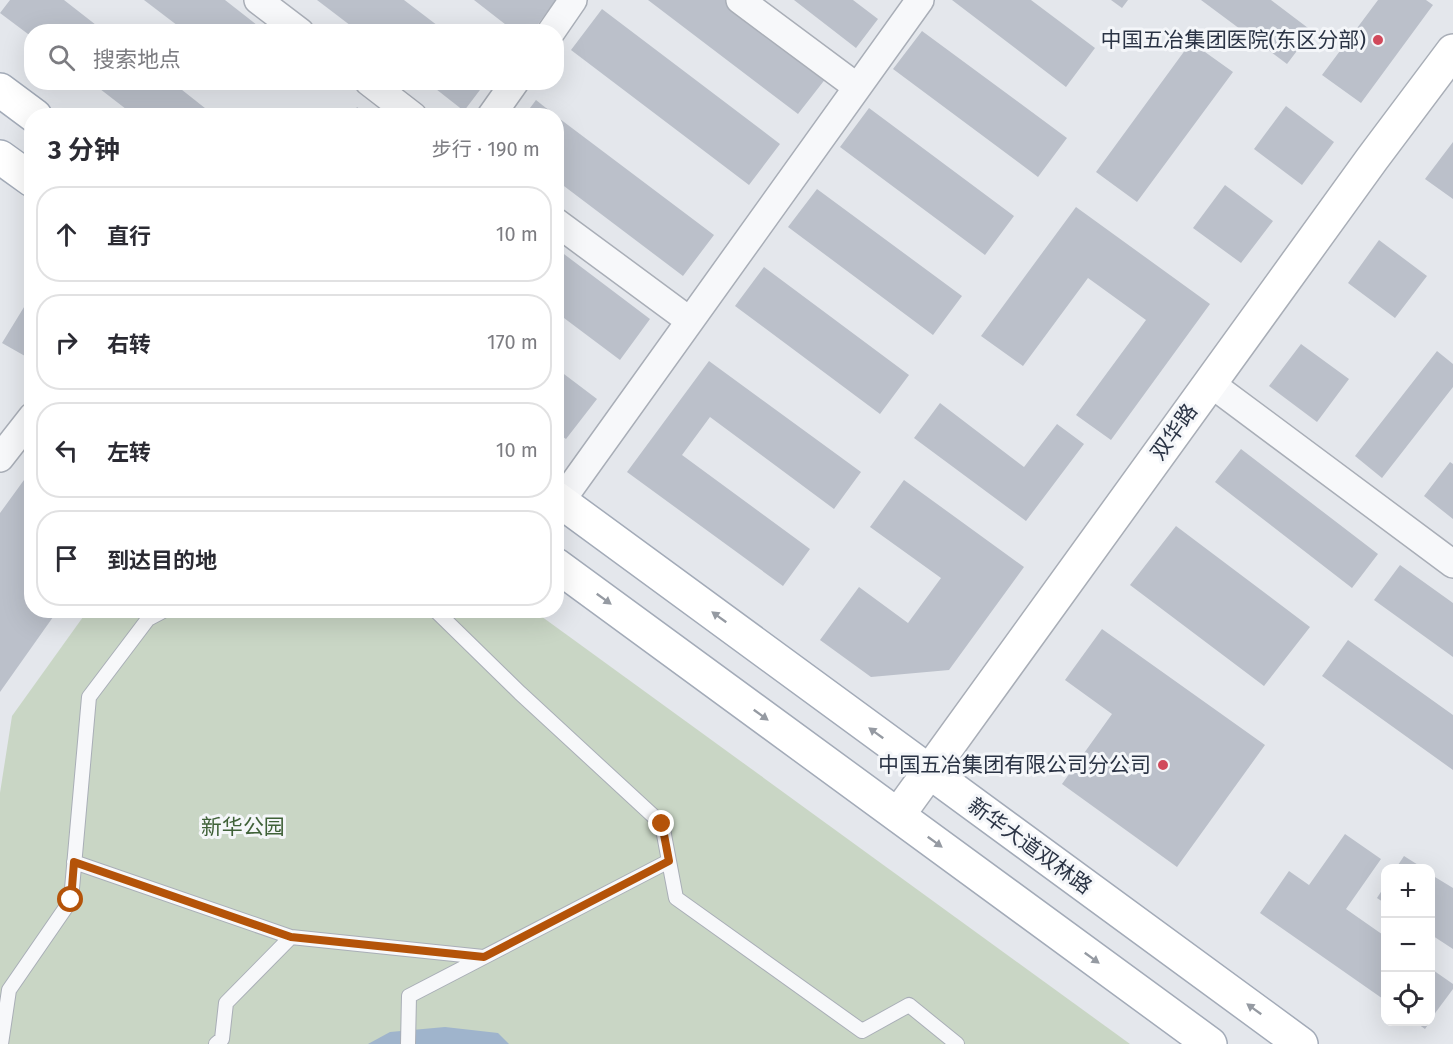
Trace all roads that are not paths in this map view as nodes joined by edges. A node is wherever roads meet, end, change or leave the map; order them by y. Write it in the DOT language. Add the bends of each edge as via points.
graph roads {
  1 [pos="258,0"];
  2 [pos="573,0"];
  3 [pos="740,0"];
  4 [pos="920,0"];
  5 [pos="290,24"];
  6 [pos="556,24"];
  7 [pos="1453,51"];
  8 [pos="857,87"];
  9 [pos="0,90"];
  10 [pos="379,90"];
  11 [pos="509,90"];
  12 [pos="24,108"];
  13 [pos="403,108"];
  14 [pos="497,108"];
  15 [pos="0,157"];
  16 [pos="24,174"];
  17 [pos="564,228"];
  18 [pos="690,321"];
  19 [pos="1210,383"];
  20 [pos="24,427"];
  21 [pos="0,458"];
  22 [pos="564,493"];
  23 [pos="564,504"];
  24 [pos="1453,564"];
  25 [pos="564,571"];
  26 [pos="150,618"];
  27 [pos="443,618"];
  28 [pos="930,772"];
  29 [pos="898,815"];
  30 [pos="669,861"];
  31 [pos="74,862"];
  32 [pos="291,937"];
  33 [pos="484,957"];
  34 [pos="1,1044"];
  35 [pos="216,1044"];
  36 [pos="408,1044"];
  37 [pos="957,1044"];
  38 [pos="1210,1044"];
  39 [pos="1301,1044"];
  1 -- 5 [label="street"];
  2 -- 6 [label="street"];
  3 -- 8 [label="street"];
  4 -- 8 [label="street"];
  7 -- 19 [label="main road, 双华路"];
  8 -- 18 [label="street"];
  9 -- 12 [label="main road"];
  10 -- 13 [label="street"];
  11 -- 14 [label="street"];
  15 -- 16 [label="main road"];
  17 -- 18 [label="street"];
  18 -- 22 [label="street"];
  19 -- 24 [label="street"];
  19 -- 28 [label="main road, 双华路"];
  20 -- 21 [label="street"];
  28 -- 23 [label="main road, 新华大道双林路, one-way"];
  25 -- 29 [label="main road, one-way"];
  26 -- 31 [label="lane" via="89,697"];
  27 -- 30 [label="lane" via="662,824"];
  28 -- 29 [label="main road, 双华路"];
  39 -- 28 [label="main road, 新华大道双林路, one-way"];
  29 -- 38 [label="main road, one-way"];
  30 -- 33 [label="lane"];
  30 -- 37 [label="lane" via="676,898 862,1031 909,1005"];
  31 -- 32 [label="lane"];
  31 -- 34 [label="lane" via="71,900 9,990"];
  32 -- 33 [label="lane"];
  32 -- 35 [label="lane" via="226,1003 222,1039"];
  33 -- 36 [label="lane" via="409,996"];
}
